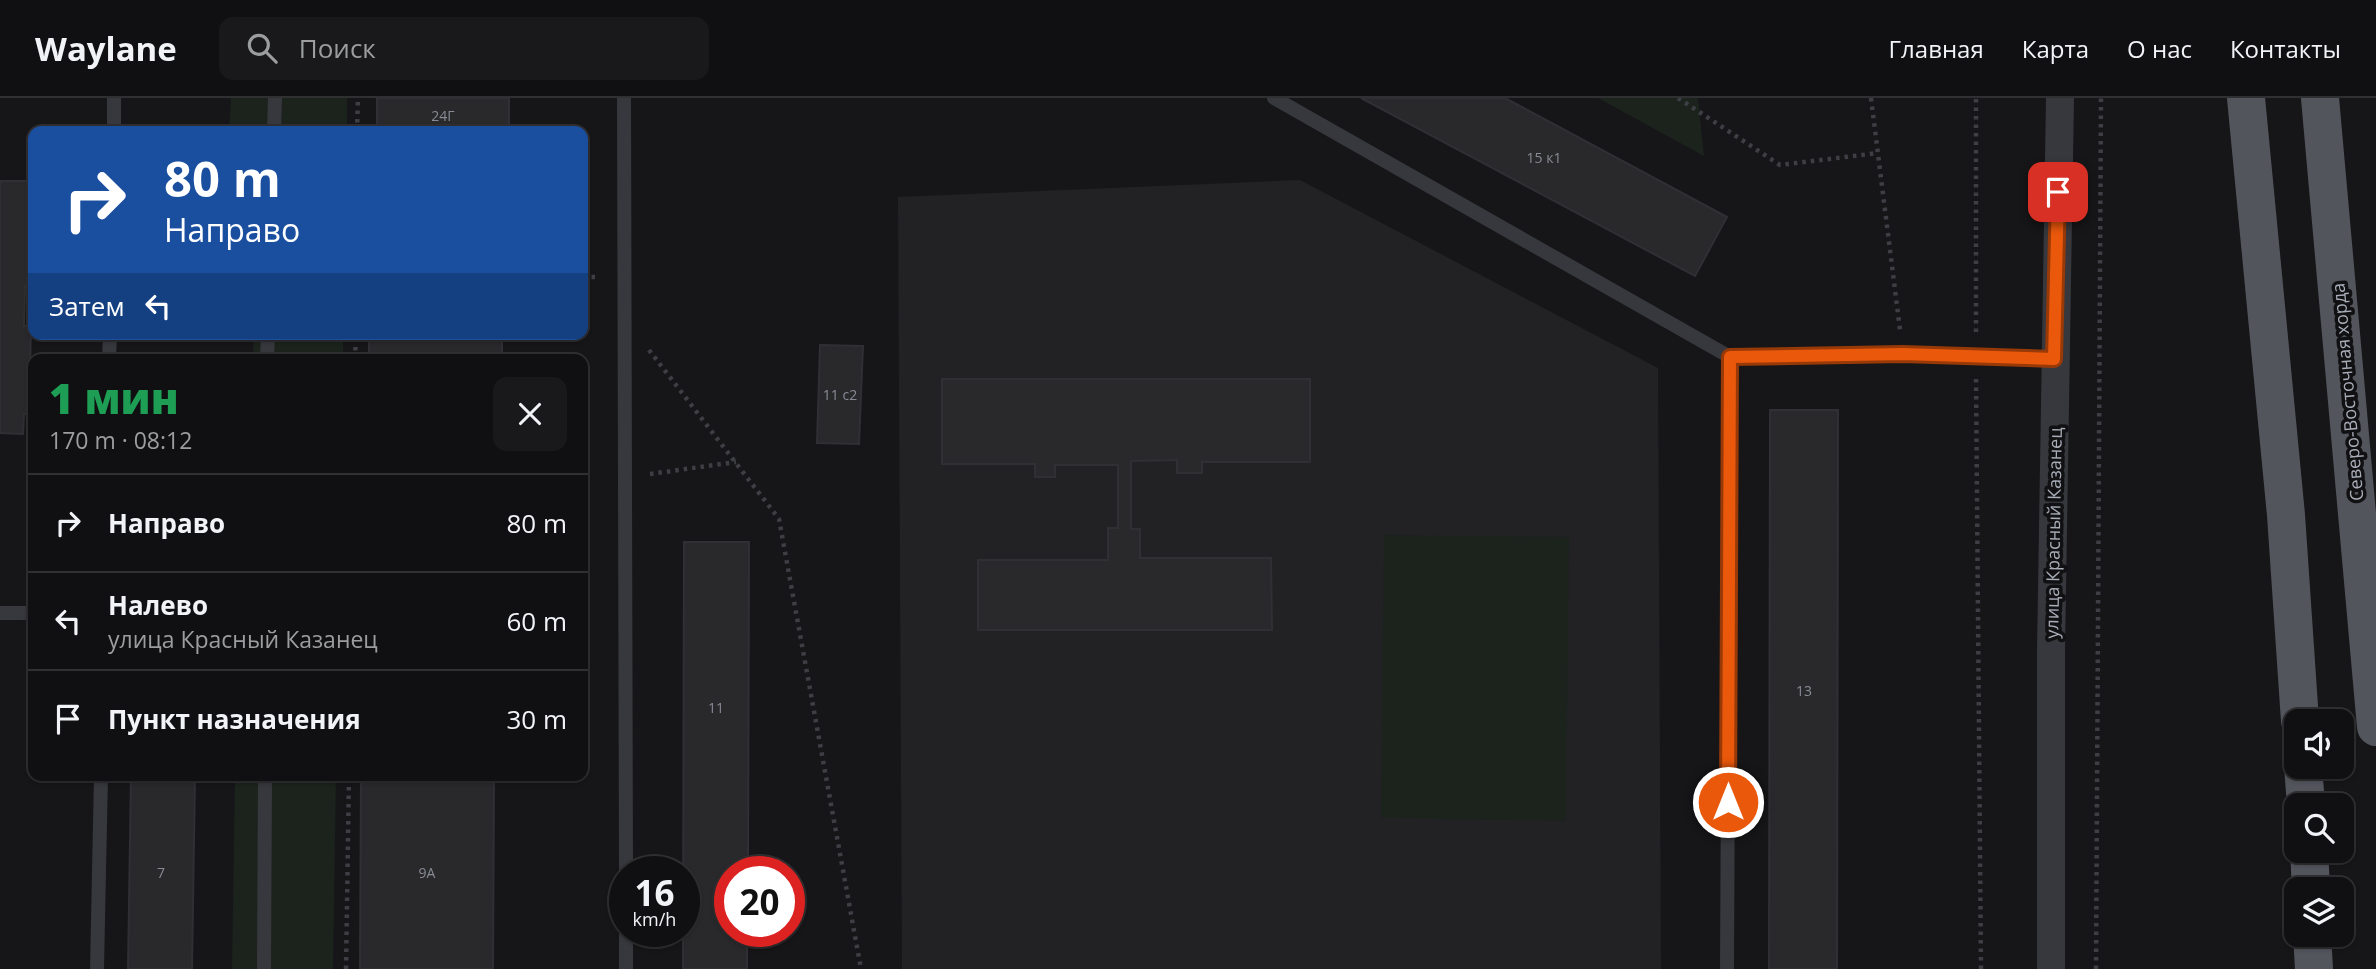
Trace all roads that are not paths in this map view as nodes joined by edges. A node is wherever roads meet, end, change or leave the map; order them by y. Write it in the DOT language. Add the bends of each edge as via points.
graph roads {
  1 [pos="114,98"];
  2 [pos="275,98"];
  3 [pos="624,98"];
  4 [pos="1274,98"];
  5 [pos="2060,98"];
  6 [pos="2246,98"];
  7 [pos="2320,98"];
  8 [pos="114,126"];
  9 [pos="274,126"];
  10 [pos="1730,357"];
  11 [pos="2054,359"];
  12 [pos="0,613"];
  13 [pos="28,613"];
  14 [pos="2299,709"];
  15 [pos="2376,727"];
  16 [pos="100,781"];
  17 [pos="265,781"];
  18 [pos="626,856"];
  19 [pos="626,947"];
  20 [pos="2313,947"];
  21 [pos="97,969"];
  22 [pos="264,969"];
  23 [pos="626,969"];
  24 [pos="1727,969"];
  25 [pos="2051,969"];
  26 [pos="2314,969"];
  1 -- 8 [label="lane"];
  2 -- 9 [label="lane"];
  3 -- 18 [label="lane"];
  4 -- 10 [label="lane"];
  5 -- 11 [label="street, улица Красный Казанец"];
  6 -- 14 [label="main road" via="2286,515"];
  7 -- 15 [label="main road, Северо-Восточная хорда"];
  10 -- 11 [label="lane" via="1903,354"];
  10 -- 24 [label="lane"];
  11 -- 25 [label="street, улица Красный Казанец"];
  12 -- 13 [label="lane"];
  16 -- 21 [label="lane"];
  17 -- 22 [label="lane"];
  19 -- 23 [label="lane"];
  20 -- 26 [label="main road"];
}
